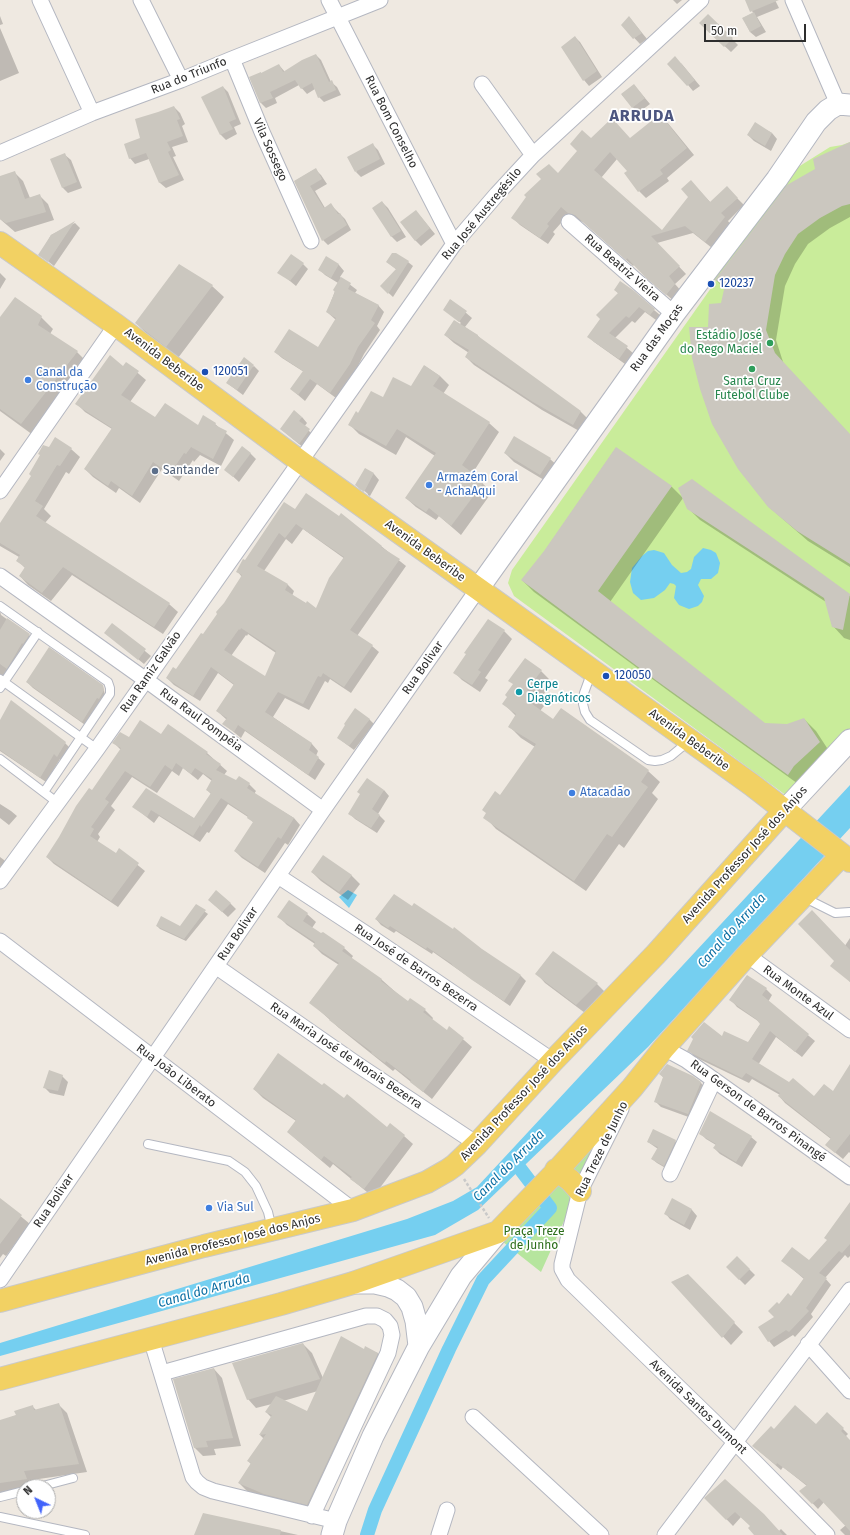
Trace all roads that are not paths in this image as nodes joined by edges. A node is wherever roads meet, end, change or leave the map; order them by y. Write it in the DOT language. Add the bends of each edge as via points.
graph roads {
  1 [pos="40,0"];
  2 [pos="140,0"];
  3 [pos="329,0"];
  4 [pos="380,0"];
  5 [pos="701,0"];
  6 [pos="793,0"];
  7 [pos="337,17"];
  8 [pos="232,59"];
  9 [pos="181,80"];
  10 [pos="482,84"];
  11 [pos="844,105"];
  12 [pos="92,113"];
  13 [pos="0,153"];
  14 [pos="533,155"];
  15 [pos="569,222"];
  16 [pos="311,241"];
  17 [pos="0,243"];
  18 [pos="454,244"];
  19 [pos="674,314"];
  20 [pos="116,325"];
  21 [pos="301,462"];
  22 [pos="0,491"];
  23 [pos="0,576"];
  24 [pos="478,589"];
  25 [pos="0,606"];
  26 [pos="38,632"];
  27 [pos="592,670"];
  28 [pos="146,680"];
  29 [pos="1,683"];
  30 [pos="80,737"];
  31 [pos="689,740"];
  32 [pos="850,740"];
  33 [pos="97,749"];
  34 [pos="0,759"];
  35 [pos="44,792"];
  36 [pos="58,803"];
  37 [pos="323,810"];
  38 [pos="793,816"];
  39 [pos="844,853"];
  40 [pos="278,876"];
  41 [pos="0,881"];
  42 [pos="802,897"];
  43 [pos="850,912"];
  44 [pos="0,942"];
  45 [pos="747,955"];
  46 [pos="216,967"];
  47 [pos="850,1030"];
  48 [pos="664,1048"];
  49 [pos="152,1058"];
  50 [pos="553,1061"];
  51 [pos="714,1080"];
  52 [pos="632,1088"];
  53 [pos="148,1144"];
  54 [pos="477,1144"];
  55 [pos="555,1173"];
  56 [pos="670,1174"];
  57 [pos="850,1177"];
  58 [pos="580,1191"];
  59 [pos="353,1210"];
  60 [pos="493,1224"];
  61 [pos="272,1229"];
  62 [pos="0,1280"];
  63 [pos="568,1280"];
  64 [pos="353,1283"];
  65 [pos="850,1290"];
  66 [pos="0,1301"];
  67 [pos="151,1339"];
  68 [pos="808,1344"];
  69 [pos="418,1346"];
  70 [pos="162,1374"];
  71 [pos="0,1379"];
  72 [pos="850,1391"];
  73 [pos="473,1417"];
  74 [pos="736,1443"];
  75 [pos="73,1478"];
  76 [pos="56,1482"];
  77 [pos="16,1493"];
  78 [pos="0,1497"];
  79 [pos="447,1510"];
  80 [pos="312,1516"];
  81 [pos="0,1517"];
  82 [pos="334,1528"];
  83 [pos="85,1535"];
  84 [pos="439,1535"];
  85 [pos="601,1535"];
  86 [pos="666,1535"];
  87 [pos="827,1535"];
  1 -- 12 [label="street"];
  2 -- 9 [label="street"];
  3 -- 7 [label="street, Rua Bom Conselho"];
  4 -- 7 [label="street, Rua do Triunfo"];
  5 -- 14 [label="street, Rua José Austregésilo"];
  6 -- 11 [label="street"];
  7 -- 8 [label="street, Rua do Triunfo"];
  7 -- 18 [label="street, Rua Bom Conselho"];
  8 -- 9 [label="street, Rua do Triunfo"];
  8 -- 16 [label="street, Vila Sossego"];
  9 -- 12 [label="street, Rua do Triunfo"];
  10 -- 14 [label="street"];
  11 -- 19 [label="street, Rua das Moças" via="828,110 816,122 777,179"];
  12 -- 13 [label="street, Rua do Triunfo"];
  14 -- 18 [label="street, Rua José Austregésilo"];
  15 -- 19 [label="street, Rua Beatriz Vieira"];
  17 -- 20 [label="main road, Avenida Beberibe"];
  18 -- 21 [label="street, Rua José Austregésilo"];
  19 -- 24 [label="street, Rua das Moças"];
  20 -- 21 [label="main road, Avenida Beberibe"];
  20 -- 22 [label="street"];
  21 -- 24 [label="main road, Avenida Beberibe"];
  21 -- 28 [label="street, Rua Ramiz Galvão"];
  23 -- 28 [label="street, Rua Raul Pompéia"];
  24 -- 27 [label="main road, Avenida Beberibe"];
  24 -- 37 [label="street, Rua Bolivar"];
  25 -- 26 [label="lane"];
  26 -- 29 [label="lane"];
  26 -- 30 [label="lane" via="108,682 110,694"];
  27 -- 31 [label="main road, Avenida Beberibe"];
  27 -- 31 [label="lane" via="583,704 590,720 648,760 662,760 672,756"];
  28 -- 33 [label="street, Rua Ramiz Galvão"];
  28 -- 37 [label="street, Rua Raul Pompéia"];
  29 -- 30 [label="lane"];
  30 -- 33 [label="lane"];
  30 -- 35 [label="lane"];
  31 -- 38 [label="main road, Avenida Beberibe"];
  32 -- 38 [label="street, Avenida Professor José dos Anjos"];
  33 -- 36 [label="street, Rua Ramiz Galvão"];
  34 -- 35 [label="lane"];
  35 -- 36 [label="lane"];
  36 -- 41 [label="street, Rua Ramiz Galvão"];
  37 -- 40 [label="street, Rua Bolivar"];
  38 -- 39 [label="main road, Avenida Beberibe"];
  38 -- 50 [label="main road, Avenida Professor José dos Anjos"];
  39 -- 42 [label="main road"];
  40 -- 46 [label="street, Rua Bolivar"];
  40 -- 50 [label="street, Rua José de Barros Bezerra"];
  42 -- 43 [label="lane" via="835,913"];
  42 -- 45 [label="main road"];
  44 -- 49 [label="street, Rua João Liberato"];
  45 -- 47 [label="street, Rua Monte Azul"];
  45 -- 48 [label="main road"];
  46 -- 49 [label="street, Rua Bolivar"];
  46 -- 54 [label="street, Rua Maria José de Morais Bezerra"];
  48 -- 51 [label="street, Rua Gerson de Barros Pinangé"];
  48 -- 52 [label="main road"];
  49 -- 59 [label="street, Rua João Liberato"];
  49 -- 62 [label="street, Rua Bolivar"];
  50 -- 54 [label="main road, Avenida Professor José dos Anjos"];
  51 -- 56 [label="street"];
  51 -- 57 [label="street, Rua Gerson de Barros Pinangé"];
  52 -- 55 [label="main road"];
  52 -- 58 [label="street, Rua Treze de Junho"];
  53 -- 61 [label="lane" via="229,1161 245,1172 256,1186 268,1212"];
  54 -- 59 [label="main road, Avenida Professor José dos Anjos" via="455,1165 427,1182"];
  55 -- 58 [label="main road" via="570,1180"];
  55 -- 60 [label="main road" via="516,1213"];
  58 -- 63 [label="street, Rua Treze de Junho" via="562,1264"];
  59 -- 61 [label="main road, Avenida Professor José dos Anjos"];
  60 -- 64 [label="main road"];
  60 -- 69 [label="street"];
  61 -- 66 [label="main road, Avenida Professor José dos Anjos"];
  63 -- 74 [label="street, Avenida Santos Dumont"];
  64 -- 67 [label="main road"];
  64 -- 69 [label="street" via="388,1286 406,1297 416,1321"];
  65 -- 68 [label="street"];
  67 -- 70 [label="street"];
  67 -- 71 [label="main road"];
  68 -- 72 [label="street"];
  68 -- 74 [label="street"];
  69 -- 82 [label="street" via="373,1436"];
  70 -- 80 [label="street" via="192,1477 197,1482 213,1491"];
  70 -- 80 [label="street" via="366,1316 377,1316 385,1320 392,1335 388,1353"];
  73 -- 85 [label="street"];
  74 -- 86 [label="street"];
  74 -- 87 [label="street, Avenida Santos Dumont"];
  75 -- 76 [label="lane"];
  77 -- 78 [label="lane"];
  79 -- 84 [label="street"];
  80 -- 82 [label="street"];
  81 -- 83 [label="lane"];
}
